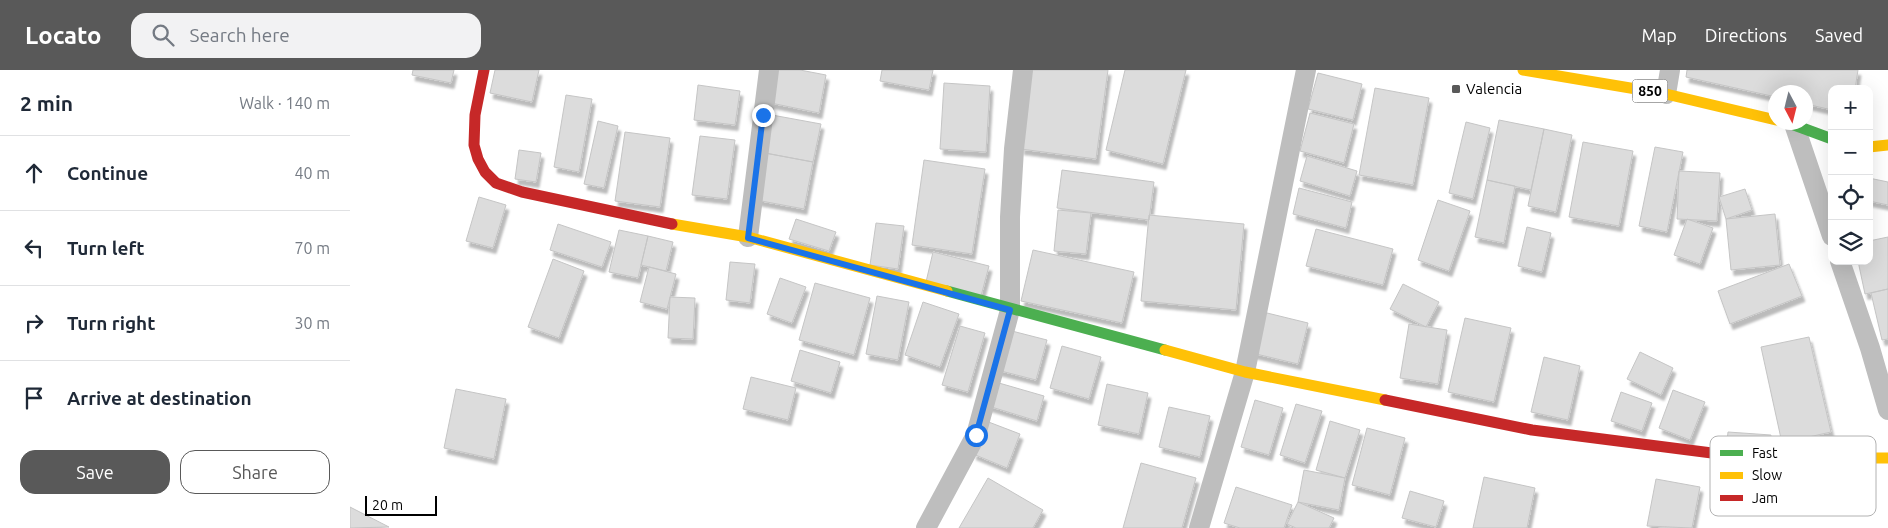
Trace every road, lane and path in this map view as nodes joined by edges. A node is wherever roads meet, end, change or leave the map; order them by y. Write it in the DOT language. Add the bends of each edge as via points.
graph roads {
  1 [pos="484,70"];
  2 [pos="769,70"];
  3 [pos="1023,70"];
  4 [pos="1306,70"];
  5 [pos="1523,70"];
  6 [pos="1670,70"];
  7 [pos="1666,94"];
  8 [pos="1768,118"];
  9 [pos="1788,130"];
  10 [pos="1807,130"];
  11 [pos="1828,138"];
  12 [pos="1888,145"];
  13 [pos="1873,147"];
  14 [pos="1828,226"];
  15 [pos="748,238"];
  16 [pos="1841,265"];
  17 [pos="1010,310"];
  18 [pos="1245,372"];
  19 [pos="1888,410"];
  20 [pos="1710,453"];
  21 [pos="926,528"];
  22 [pos="1199,528"];
  1 -- 15 [label="street" via="473,138 481,167 497,184 679,226"];
  2 -- 15 [label="street"];
  3 -- 17 [label="street" via="1010,217"];
  4 -- 18 [label="street"];
  5 -- 7 [label="street, 850"];
  6 -- 7 [label="street"];
  7 -- 8 [label="street, 850"];
  9 -- 14 [label="street"];
  10 -- 11 [label="street, 850"];
  12 -- 13 [label="street"];
  15 -- 17 [label="street"];
  16 -- 19 [label="street"];
  17 -- 18 [label="street"];
  17 -- 21 [label="street" via="976,435"];
  18 -- 20 [label="street" via="1532,430"];
  18 -- 22 [label="street"];
}
